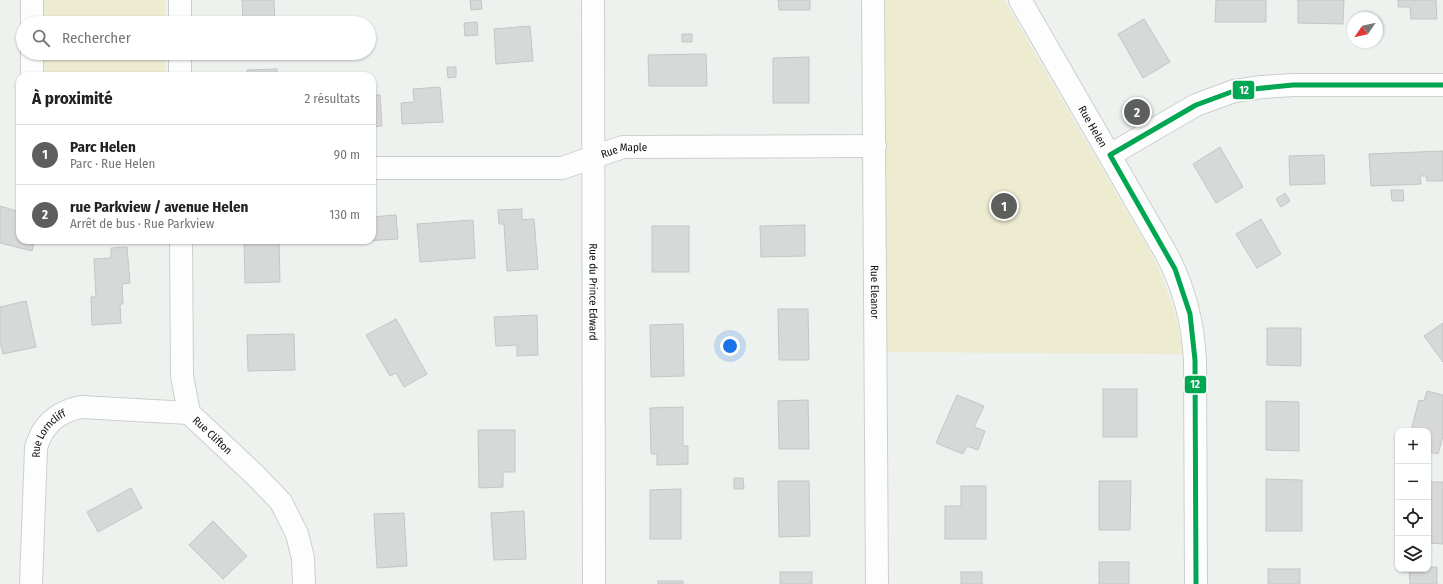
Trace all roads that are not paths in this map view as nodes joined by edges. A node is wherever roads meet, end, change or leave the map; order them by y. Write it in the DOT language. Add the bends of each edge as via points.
graph roads {
  1 [pos="32,0"];
  2 [pos="180,0"];
  3 [pos="593,0"];
  4 [pos="873,0"];
  5 [pos="1020,0"];
  6 [pos="32,16"];
  7 [pos="180,16"];
  8 [pos="32,60"];
  9 [pos="180,60"];
  10 [pos="32,72"];
  11 [pos="180,72"];
  12 [pos="1443,85"];
  13 [pos="875,146"];
  14 [pos="1110,155"];
  15 [pos="594,158"];
  16 [pos="376,168"];
  17 [pos="180,244"];
  18 [pos="189,413"];
  19 [pos="31,584"];
  20 [pos="304,584"];
  21 [pos="594,584"];
  22 [pos="877,584"];
  23 [pos="1196,584"];
  1 -- 6 [label="street"];
  2 -- 7 [label="street"];
  3 -- 15 [label="street, Rue du Prince Edward"];
  4 -- 13 [label="street, Rue Eleanor"];
  5 -- 14 [label="street, Rue Helen"];
  8 -- 10 [label="street"];
  9 -- 11 [label="street"];
  12 -- 14 [label="street" via="1293,85 1234,91 1196,105"];
  13 -- 15 [label="street, Rue Maple" via="623,147"];
  13 -- 22 [label="street, Rue Eleanor"];
  14 -- 23 [label="street, Rue Helen" via="1171,262 1190,314 1195,360"];
  15 -- 16 [label="street, Rue Maple" via="562,168"];
  15 -- 21 [label="street, Rue du Prince Edward"];
  17 -- 18 [label="street, Rue Clifton" via="182,376"];
  18 -- 19 [label="street, Rue Lorncliff" via="81,407 65,411 51,420 41,433 36,448"];
  18 -- 20 [label="street, Rue Clifton" via="281,502 297,534 303,558"];
}
